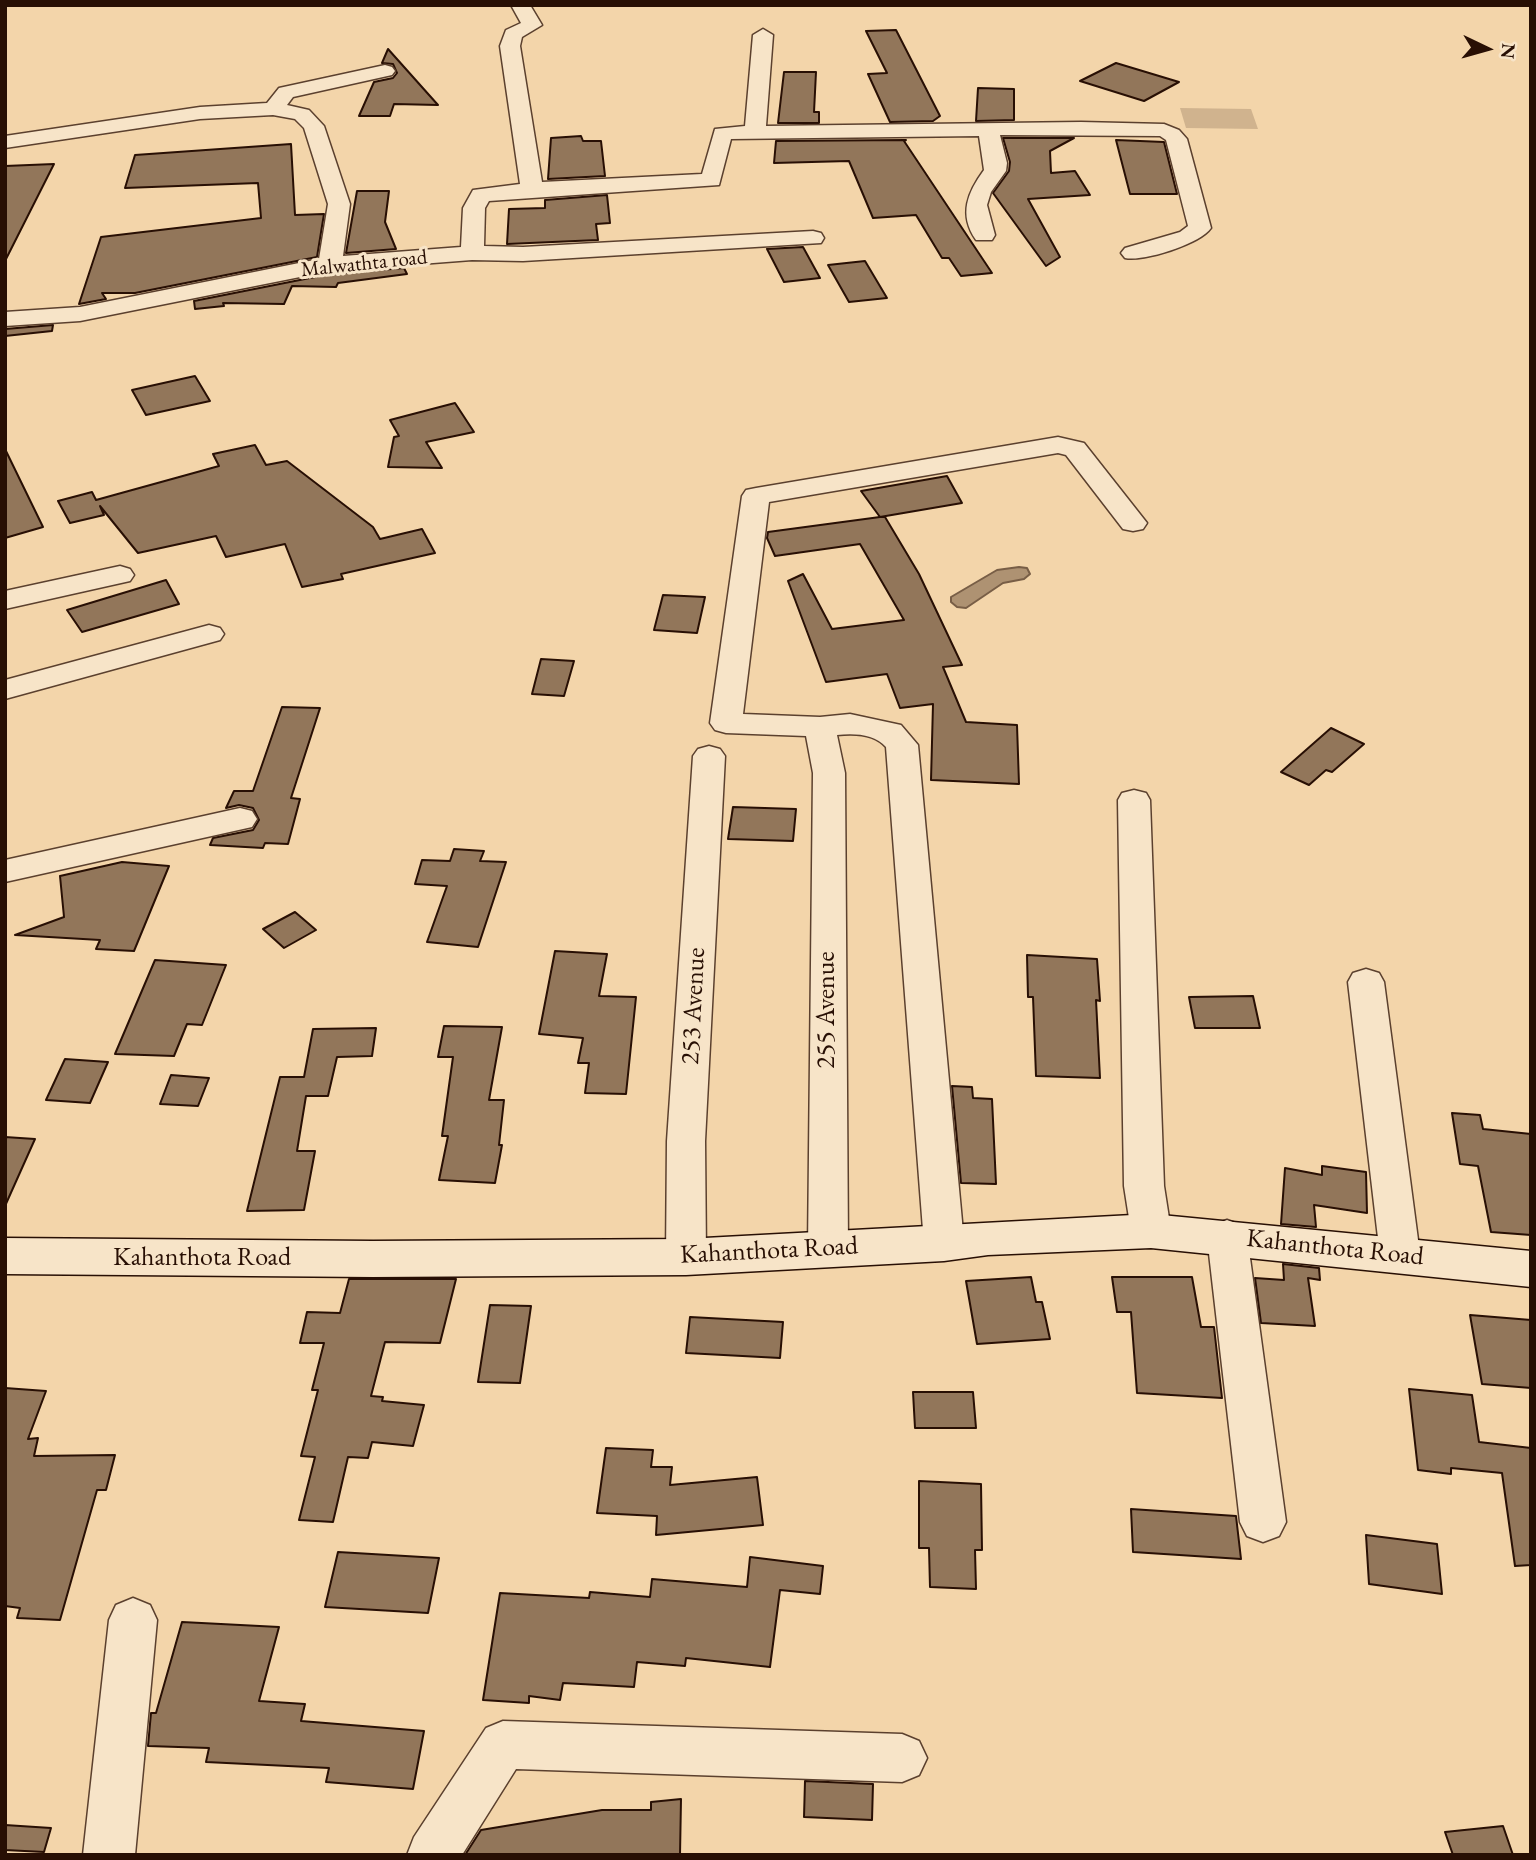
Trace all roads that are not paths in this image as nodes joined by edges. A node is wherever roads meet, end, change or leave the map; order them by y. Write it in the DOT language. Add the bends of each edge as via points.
graph roads {
  1 [pos="520,5"];
  2 [pos="763,35"];
  3 [pos="385,71"];
  4 [pos="273,109"];
  5 [pos="988,129"];
  6 [pos="755,132"];
  7 [pos="5,142"];
  8 [pos="533,189"];
  9 [pos="984,235"];
  10 [pos="813,238"];
  11 [pos="472,253"];
  12 [pos="1133,253"];
  13 [pos="330,264"];
  14 [pos="5,319"];
  15 [pos="1133,523"];
  16 [pos="120,575"];
  17 [pos="5,600"];
  18 [pos="209,634"];
  19 [pos="5,690"];
  20 [pos="820,727"];
  21 [pos="709,756"];
  22 [pos="1134,800"];
  23 [pos="240,819"];
  24 [pos="5,871"];
  25 [pos="1366,982"];
  26 [pos="1151,1231"];
  27 [pos="1227,1237"];
  28 [pos="944,1243"];
  29 [pos="828,1248"];
  30 [pos="5,1255"];
  31 [pos="1400,1255"];
  32 [pos="686,1257"];
  33 [pos="1531,1269"];
  34 [pos="1263,1522"];
  35 [pos="133,1620"];
  36 [pos="902,1758"];
  37 [pos="109,1855"];
  38 [pos="432,1855"];
  1 -- 8 [label="street" via="532,25 513,34 510,46"];
  2 -- 6 [label="street"];
  3 -- 4 [label="street" via="286,92"];
  4 -- 7 [label="street" via="188,115"];
  4 -- 13 [label="street" via="302,114 314,126 339,205"];
  5 -- 6 [label="street"];
  5 -- 9 [label="street" via="996,163 976,205"];
  5 -- 12 [label="street" via="1153,129 1172,134 1200,228 1188,237"];
  6 -- 8 [label="street" via="722,133 710,180"];
  8 -- 11 [label="street" via="481,195 474,208"];
  10 -- 11 [label="street, Malwathta road"];
  11 -- 13 [label="street, Malwathta road"];
  13 -- 14 [label="street, Malwathta road" via="80,314"];
  15 -- 20 [label="street" via="1075,449 1058,445 756,496 726,723"];
  16 -- 17 [label="street"];
  18 -- 19 [label="street"];
  20 -- 28 [label="street" via="850,724 890,732 902,745"];
  20 -- 29 [label="street, 255 Avenue" via="829,773"];
  21 -- 32 [label="street, 253 Avenue" via="686,1140"];
  22 -- 26 [label="street" via="1144,1186"];
  23 -- 24 [label="street"];
  25 -- 31 [label="street"];
  26 -- 27 [label="main road, Kahanthota Road"];
  26 -- 28 [label="main road, Kahanthota Road"];
  27 -- 31 [label="main road, Kahanthota Road"];
  27 -- 34 [label="street"];
  28 -- 29 [label="main road, Kahanthota Road"];
  29 -- 32 [label="main road, Kahanthota Road"];
  30 -- 32 [label="main road, Kahanthota Road"];
  31 -- 33 [label="main road, Kahanthota Road"];
  35 -- 37 [label="street"];
  36 -- 38 [label="street" via="503,1745"];
}
